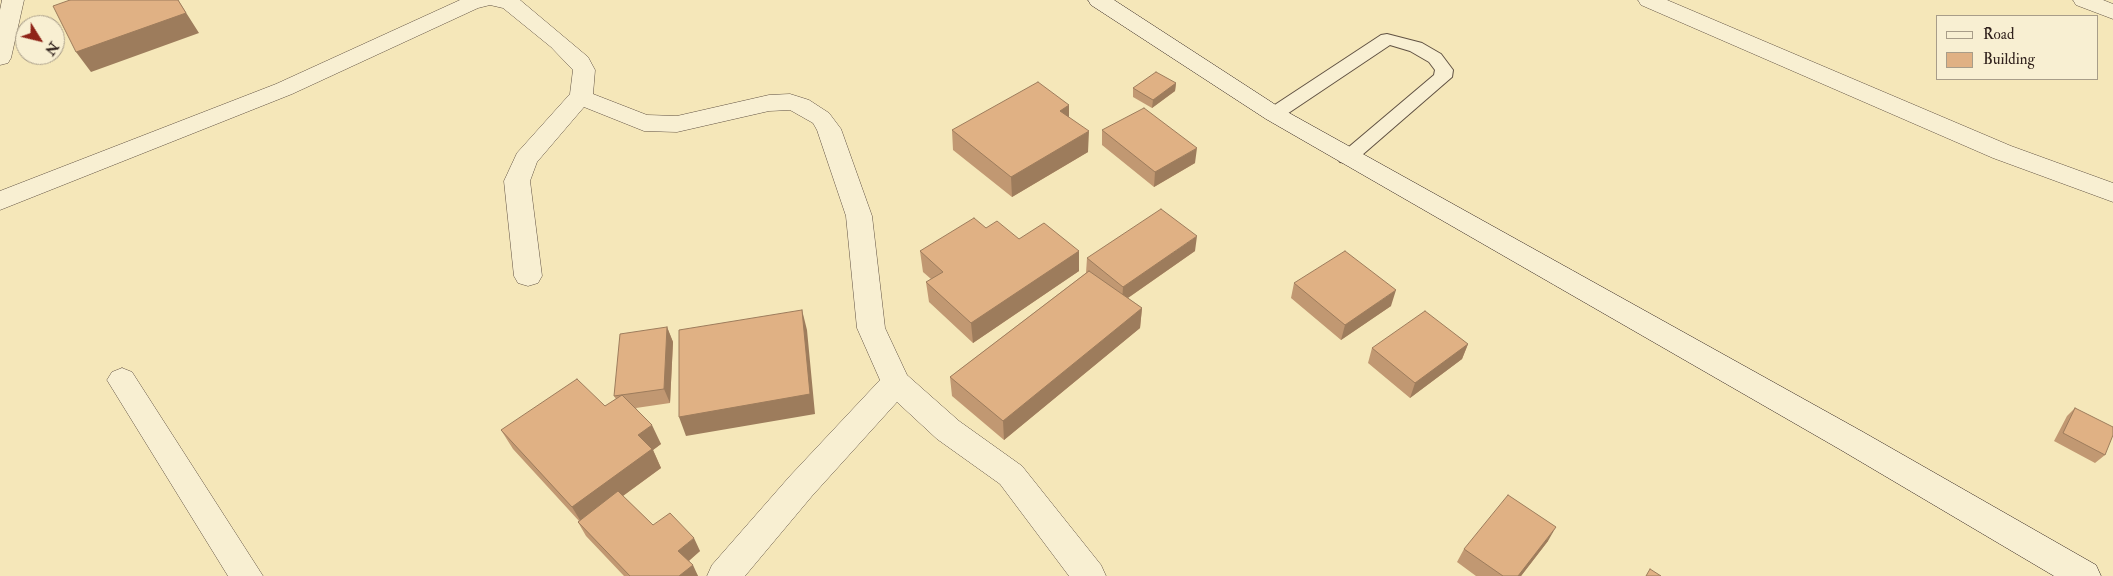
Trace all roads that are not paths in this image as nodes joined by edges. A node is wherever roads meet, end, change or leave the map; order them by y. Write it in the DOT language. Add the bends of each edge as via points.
graph roads {
  1 [pos="485,0"];
  2 [pos="495,0"];
  3 [pos="1099,0"];
  4 [pos="1649,0"];
  5 [pos="2084,0"];
  6 [pos="18,2"];
  7 [pos="2113,12"];
  8 [pos="0,58"];
  9 [pos="580,97"];
  10 [pos="1274,114"];
  11 [pos="1347,156"];
  12 [pos="2113,193"];
  13 [pos="0,201"];
  14 [pos="528,276"];
  15 [pos="122,380"];
  16 [pos="896,383"];
  17 [pos="246,576"];
  18 [pos="724,576"];
  19 [pos="1088,576"];
  20 [pos="2084,576"];
  1 -- 13 [label="street" via="471,3 284,89"];
  2 -- 9 [label="street" via="510,3 580,62 584,70"];
  3 -- 10 [label="street"];
  4 -- 12 [label="street" via="2002,152"];
  5 -- 7 [label="street"];
  6 -- 8 [label="street"];
  9 -- 14 [label="street" via="526,159 517,181"];
  9 -- 16 [label="street" via="655,125 677,124 769,103 790,102 821,118 829,129 859,216 871,328"];
  10 -- 11 [label="street"];
  10 -- 11 [label="lane" via="1387,39 1416,47 1435,58 1444,70 1443,77"];
  11 -- 20 [label="street"];
  15 -- 17 [label="street"];
  16 -- 18 [label="street"];
  16 -- 19 [label="street" via="948,430 1011,475"];
}
